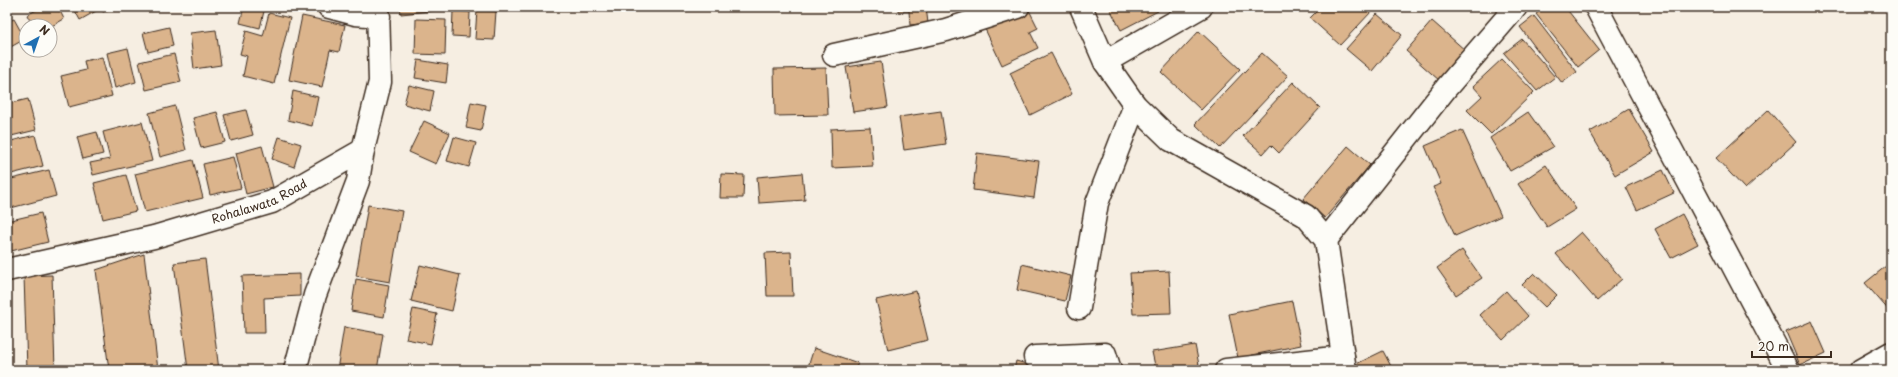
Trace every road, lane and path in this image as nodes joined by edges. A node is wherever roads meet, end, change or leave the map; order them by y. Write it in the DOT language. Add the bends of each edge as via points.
graph roads {
  1 [pos="330,7"];
  2 [pos="1018,7"];
  3 [pos="1081,7"];
  4 [pos="1201,7"];
  5 [pos="1516,7"];
  6 [pos="1596,7"];
  7 [pos="378,11"];
  8 [pos="834,55"];
  9 [pos="1105,62"];
  10 [pos="1135,105"];
  11 [pos="363,150"];
  12 [pos="1326,240"];
  13 [pos="7,270"];
  14 [pos="1079,308"];
  15 [pos="1891,353"];
  16 [pos="1035,357"];
  17 [pos="1344,364"];
  18 [pos="295,370"];
  19 [pos="1110,370"];
  20 [pos="1226,370"];
  21 [pos="1788,370"];
  22 [pos="1861,370"];
  1 -- 7 [label="street" via="355,14"];
  2 -- 8 [label="street" via="946,30"];
  3 -- 9 [label="street"];
  4 -- 9 [label="street"];
  5 -- 12 [label="street" via="1447,87"];
  6 -- 21 [label="street"];
  7 -- 11 [label="street" via="380,82"];
  9 -- 10 [label="street"];
  10 -- 12 [label="street" via="1171,140 1306,216"];
  10 -- 14 [label="street" via="1097,204"];
  11 -- 13 [label="street, Rohalawata Road" via="272,202 154,237"];
  11 -- 18 [label="street" via="358,181 316,295"];
  12 -- 17 [label="street"];
  15 -- 22 [label="street"];
  16 -- 19 [label="street" via="1106,354"];
  17 -- 20 [label="street"];
}
